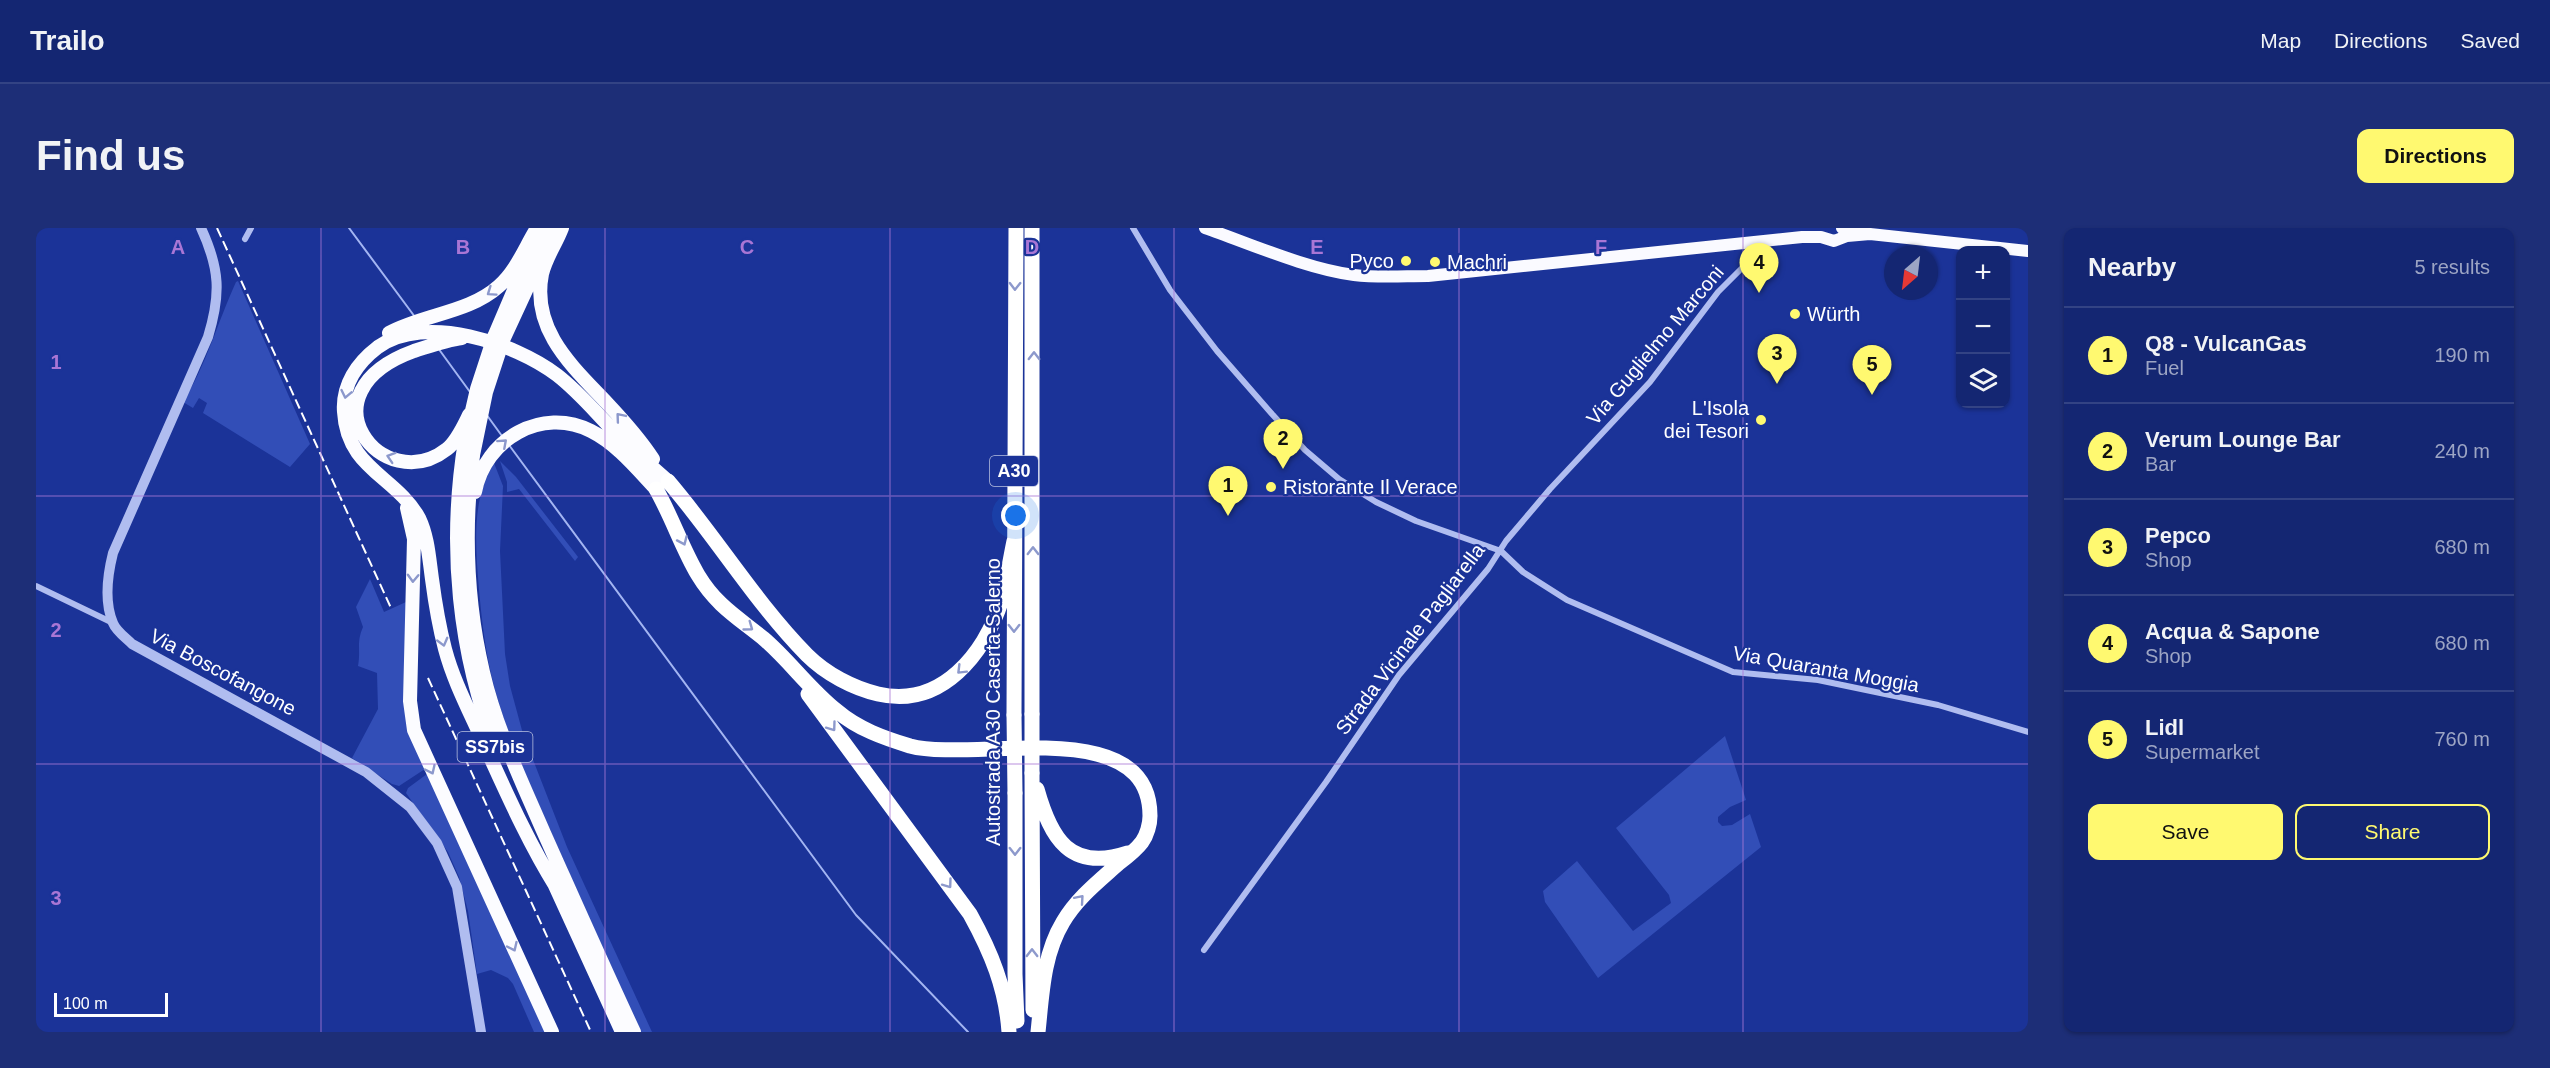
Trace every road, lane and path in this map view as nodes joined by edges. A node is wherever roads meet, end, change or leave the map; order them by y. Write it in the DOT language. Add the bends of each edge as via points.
graph roads {
  1 [pos="201,228"];
  2 [pos="251,228"];
  3 [pos="537,228"];
  4 [pos="542,228"];
  5 [pos="550,228"];
  6 [pos="560,228"];
  7 [pos="1016,228"];
  8 [pos="1032,228"];
  9 [pos="1041,228"];
  10 [pos="1133,228"];
  11 [pos="1205,228"];
  12 [pos="1833,232"];
  13 [pos="245,239"];
  14 [pos="1764,241"];
  15 [pos="2028,251"];
  16 [pos="519,281"];
  17 [pos="1033,284"];
  18 [pos="395,335"];
  19 [pos="436,338"];
  20 [pos="494,339"];
  21 [pos="463,437"];
  22 [pos="662,485"];
  23 [pos="395,491"];
  24 [pos="467,532"];
  25 [pos="1014,541"];
  26 [pos="1501,551"];
  27 [pos="36,586"];
  28 [pos="113,623"];
  29 [pos="781,626"];
  30 [pos="786,662"];
  31 [pos="812,686"];
  32 [pos="2028,732"];
  33 [pos="1032,773"];
  34 [pos="1133,851"];
  35 [pos="556,887"];
  36 [pos="1204,950"];
  37 [pos="481,1032"];
  38 [pos="552,1032"];
  39 [pos="622,1032"];
  40 [pos="634,1032"];
  41 [pos="1009,1032"];
  42 [pos="1018,1032"];
  43 [pos="1036,1032"];
  1 -- 28 [label="street" via="214,256 218,285 214,317 113,553 108,582"];
  2 -- 13 [label="street"];
  3 -- 18 [label="highway, one-way" via="500,286 475,302"];
  4 -- 16 [label="highway, SS7bis"];
  5 -- 16 [label="highway, SS7bis"];
  6 -- 20 [label="highway, SS7bis"];
  22 -- 6 [label="highway, one-way" via="621,418 561,353 546,326 542,277"];
  7 -- 25 [label="highway, Autostrada A30 Caserta-Salerno / A30, one-way"];
  8 -- 17 [label="highway, Autostrada A30 Caserta-Salerno / A30"];
  9 -- 17 [label="highway"];
  10 -- 26 [label="street, Strada Vicinale Pagliarella" via="1170,290 1217,351 1305,450 1339,479 1376,502 1416,521"];
  11 -- 14 [label="main road" via="1328,270 1385,276 1428,276"];
  12 -- 14 [label="main road" via="1821,237"];
  12 -- 15 [label="main road"];
  14 -- 26 [label="street, Via Guglielmo Marconi" via="1718,292 1650,382 1550,489"];
  16 -- 20 [label="highway, SS7bis"];
  33 -- 17 [label="highway, Autostrada A30 Caserta-Salerno / A30, one-way, bridge"];
  18 -- 19 [label="highway"];
  18 -- 23 [label="highway, one-way" via="355,369 344,411 351,444"];
  19 -- 20 [label="highway" via="455,332"];
  21 -- 19 [label="highway, one-way" via="436,456 411,461 388,458 367,442 358,423 360,393 378,368"];
  20 -- 21 [label="highway, SS7bis, bridge"];
  20 -- 22 [label="highway" via="555,374"];
  20 -- 24 [label="highway, SS7bis, bridge" via="473,455"];
  21 -- 35 [label="highway, SS7bis" via="456,551 472,672 491,736"];
  24 -- 22 [label="highway, one-way" via="476,487 486,462 503,442 546,422 591,431"];
  22 -- 29 [label="highway" via="702,522"];
  22 -- 30 [label="highway, one-way" via="670,513 711,593"];
  23 -- 35 [label="highway, one-way" via="424,529 440,632 453,673 520,824"];
  23 -- 38 [label="highway, one-way" via="406,505 414,539 410,701 414,730"];
  24 -- 40 [label="highway, SS7bis" via="475,632 501,732"];
  25 -- 29 [label="highway, one-way" via="1002,598 978,648 962,671 929,691 891,697 866,691 832,675 808,657"];
  25 -- 42 [label="highway, Autostrada A30 Caserta-Salerno / A30, one-way, bridge"];
  26 -- 32 [label="street, Via Quaranta Moggia" via="1523,572 1567,600 1733,672 1818,680 1938,705"];
  26 -- 36 [label="street, Strada Vicinale Pagliarella" via="1400,675"];
  27 -- 28 [label="street"];
  28 -- 37 [label="street, Via Boscofangone" via="132,644 366,772 410,807 437,843 457,887"];
  29 -- 31 [label="highway"];
  30 -- 31 [label="highway"];
  30 -- 41 [label="highway, one-way" via="970,914 1000,979"];
  31 -- 34 [label="highway" via="853,722 875,734 916,747 1051,749 1116,759 1135,772 1149,801 1147,831"];
  33 -- 34 [label="highway" via="1047,823 1062,844 1074,853 1100,860"];
  43 -- 33 [label="highway, Autostrada A30 Caserta-Salerno / A30, one-way" via="1032,976"];
  43 -- 34 [label="highway, one-way" via="1045,972 1058,930 1085,893"];
  35 -- 39 [label="highway, SS7bis"];
}
